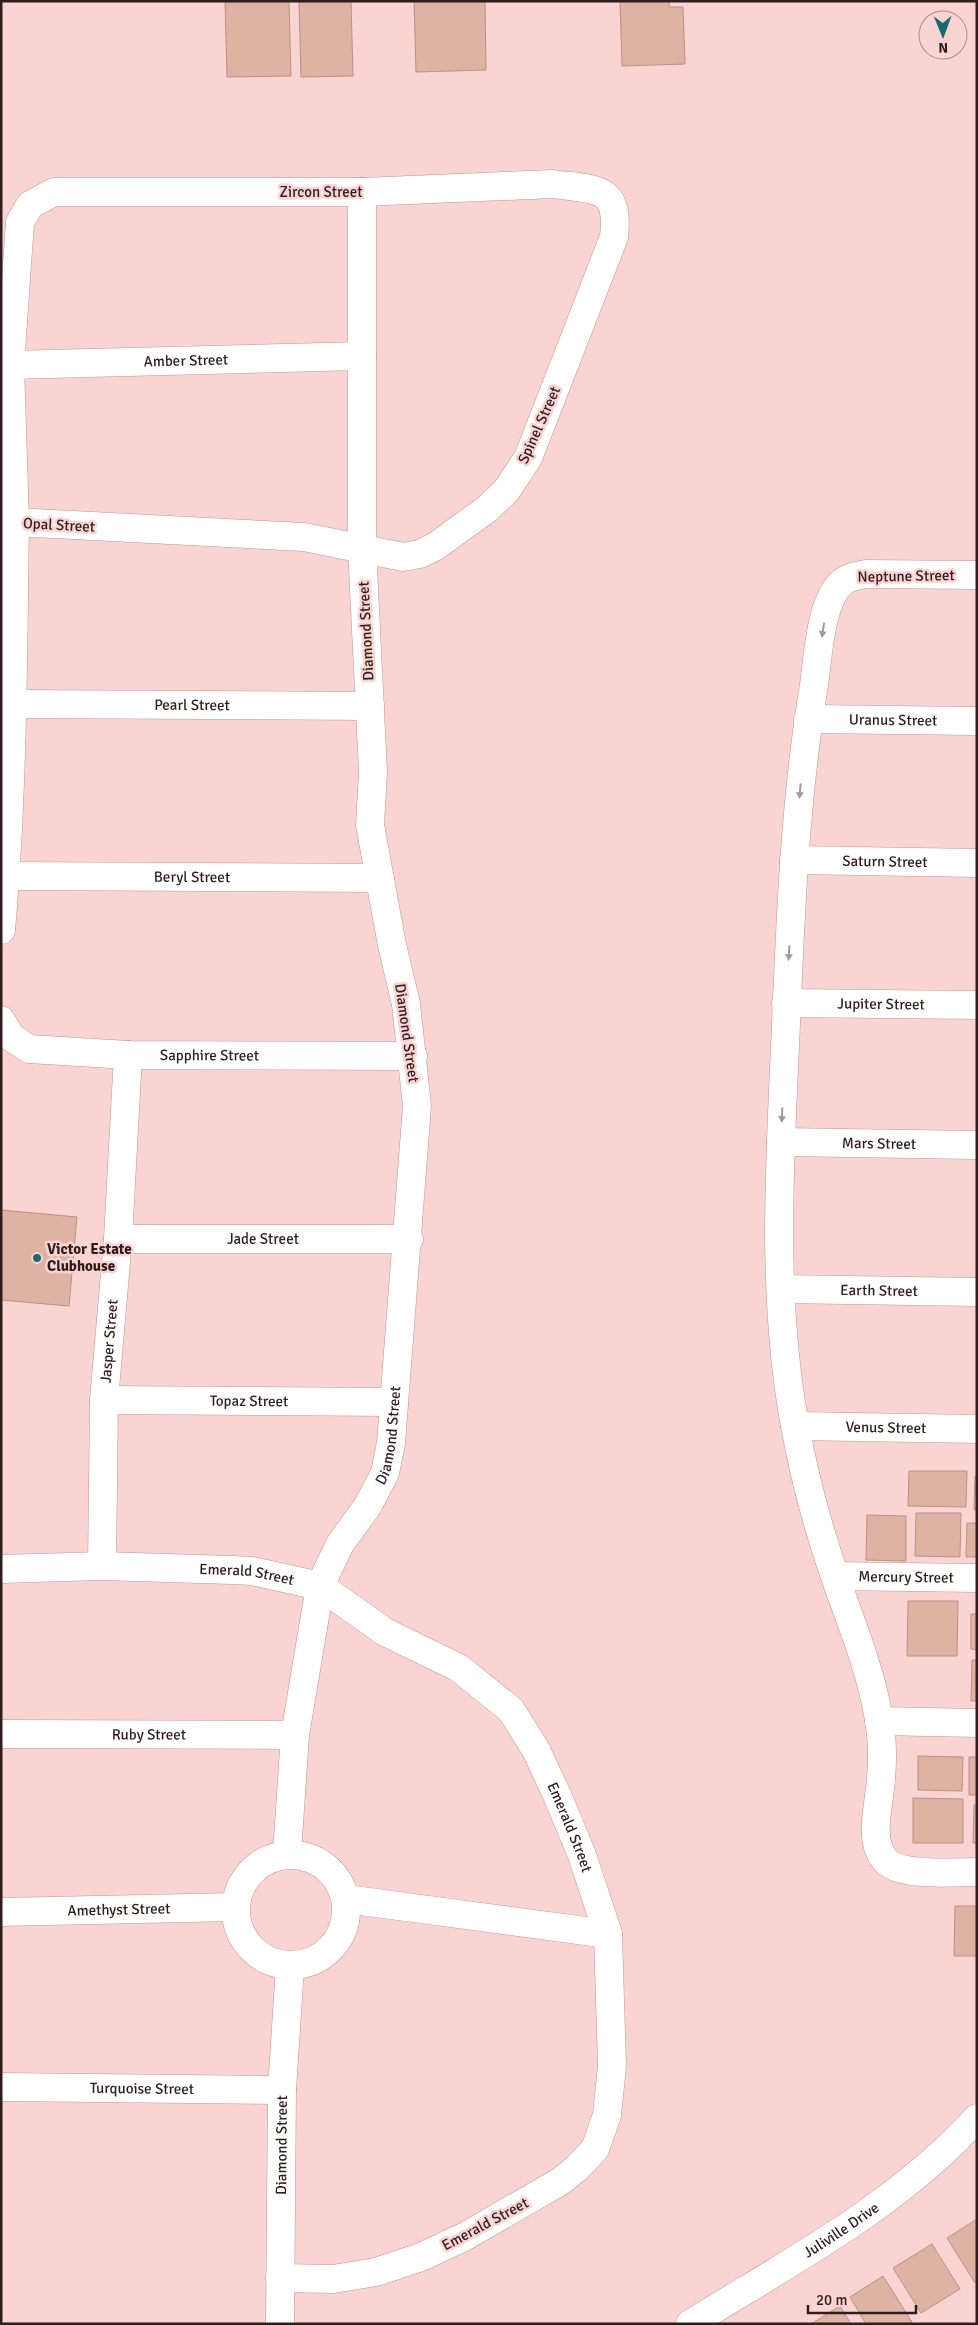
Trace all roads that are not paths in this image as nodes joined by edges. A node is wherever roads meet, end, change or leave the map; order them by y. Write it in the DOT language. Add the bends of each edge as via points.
graph roads {
  1 [pos="362,192"];
  2 [pos="612,200"];
  3 [pos="30,205"];
  4 [pos="362,356"];
  5 [pos="10,365"];
  6 [pos="15,522"];
  7 [pos="362,548"];
  8 [pos="977,575"];
  9 [pos="13,704"];
  10 [pos="370,706"];
  11 [pos="808,719"];
  12 [pos="977,721"];
  13 [pos="794,860"];
  14 [pos="977,863"];
  15 [pos="6,876"];
  16 [pos="380,878"];
  17 [pos="1,930"];
  18 [pos="786,1003"];
  19 [pos="977,1005"];
  20 [pos="6,1029"];
  21 [pos="128,1055"];
  22 [pos="412,1056"];
  23 [pos="781,1142"];
  24 [pos="977,1145"];
  25 [pos="118,1239"];
  26 [pos="409,1239"];
  27 [pos="781,1289"];
  28 [pos="977,1292"];
  29 [pos="104,1400"];
  30 [pos="394,1402"];
  31 [pos="795,1426"];
  32 [pos="977,1429"];
  33 [pos="102,1566"];
  34 [pos="1,1569"];
  35 [pos="834,1576"];
  36 [pos="977,1578"];
  37 [pos="320,1586"];
  38 [pos="879,1721"];
  39 [pos="977,1723"];
  40 [pos="1,1734"];
  41 [pos="295,1735"];
  42 [pos="287,1854"];
  43 [pos="977,1872"];
  44 [pos="346,1899"];
  45 [pos="235,1907"];
  46 [pos="1,1912"];
  47 [pos="608,1934"];
  48 [pos="290,1966"];
  49 [pos="1,2087"];
  50 [pos="282,2090"];
  51 [pos="977,2118"];
  52 [pos="280,2278"];
  53 [pos="280,2324"];
  54 [pos="690,2324"];
  1 -- 2 [label="street, Zircon Street" via="553,184 596,190"];
  1 -- 3 [label="street, Zircon Street" via="54,192"];
  1 -- 4 [label="street, Diamond Street"];
  2 -- 7 [label="street, Spinel Street" via="616,218 614,237 602,273 528,458 506,491 459,530 420,554 403,557"];
  3 -- 5 [label="street, Opal Street" via="20,222"];
  4 -- 5 [label="street, Amber Street"];
  4 -- 7 [label="street, Diamond Street"];
  5 -- 6 [label="street, Opal Street"];
  6 -- 7 [label="street, Opal Street" via="304,537"];
  6 -- 9 [label="street"];
  7 -- 10 [label="street, Diamond Street"];
  8 -- 11 [label="street, Neptune Street, one-way" via="866,574 851,576 838,584 825,617"];
  9 -- 10 [label="street, Pearl Street"];
  9 -- 15 [label="street"];
  10 -- 16 [label="street, Diamond Street" via="373,772 370,825"];
  11 -- 12 [label="street, Uranus Street"];
  11 -- 13 [label="street, one-way"];
  13 -- 14 [label="street, Saturn Street"];
  13 -- 18 [label="street, one-way"];
  15 -- 16 [label="street, Beryl Street"];
  15 -- 17 [label="street"];
  16 -- 22 [label="street, Diamond Street" via="406,1004"];
  18 -- 19 [label="street, Jupiter Street"];
  18 -- 23 [label="street, one-way"];
  20 -- 21 [label="street, Sapphire Street" via="29,1049"];
  21 -- 22 [label="street, Sapphire Street"];
  21 -- 25 [label="street, Jasper Street"];
  22 -- 26 [label="street, Diamond Street" via="417,1106"];
  23 -- 24 [label="street, Mars Street"];
  23 -- 27 [label="street"];
  25 -- 26 [label="street, Jade Street"];
  25 -- 29 [label="street, Jasper Street"];
  26 -- 30 [label="street, Diamond Street"];
  27 -- 28 [label="street, Earth Street"];
  27 -- 31 [label="street"];
  29 -- 30 [label="street, Topaz Street"];
  29 -- 33 [label="street, Jasper Street"];
  30 -- 37 [label="street, Diamond Street" via="385,1473 368,1507 340,1544"];
  31 -- 32 [label="street, Venus Street"];
  31 -- 35 [label="street"];
  33 -- 34 [label="street, Emerald Street"];
  33 -- 37 [label="street, Emerald Street" via="252,1572"];
  35 -- 36 [label="street, Mercury Street"];
  35 -- 38 [label="street" via="867,1666"];
  37 -- 41 [label="street, Diamond Street"];
  37 -- 47 [label="street, Emerald Street" via="384,1632 459,1668 511,1710 536,1750 557,1796 582,1855"];
  38 -- 39 [label="street"];
  38 -- 43 [label="street" via="882,1777 876,1829 879,1849 886,1861 909,1871"];
  40 -- 41 [label="street, Ruby Street"];
  41 -- 42 [label="street, Diamond Street"];
  42 -- 44 [label="street" via="308,1857 325,1866 339,1880"];
  42 -- 45 [label="street" via="268,1860 251,1871 240,1887"];
  44 -- 47 [label="street"];
  44 -- 48 [label="street" via="346,1924 334,1946 314,1961"];
  45 -- 46 [label="street, Amethyst Street"];
  45 -- 48 [label="street" via="238,1929 250,1948 268,1961"];
  47 -- 52 [label="street, Emerald Street" via="612,2066 606,2115 595,2149 577,2168 561,2181 472,2233 421,2257 376,2272 342,2278"];
  48 -- 50 [label="street, Diamond Street"];
  49 -- 50 [label="street, Turquoise Street"];
  50 -- 52 [label="street, Diamond Street"];
  51 -- 54 [label="street, Juliville Drive" via="909,2181 855,2223"];
  52 -- 53 [label="street, Diamond Street"];
}
